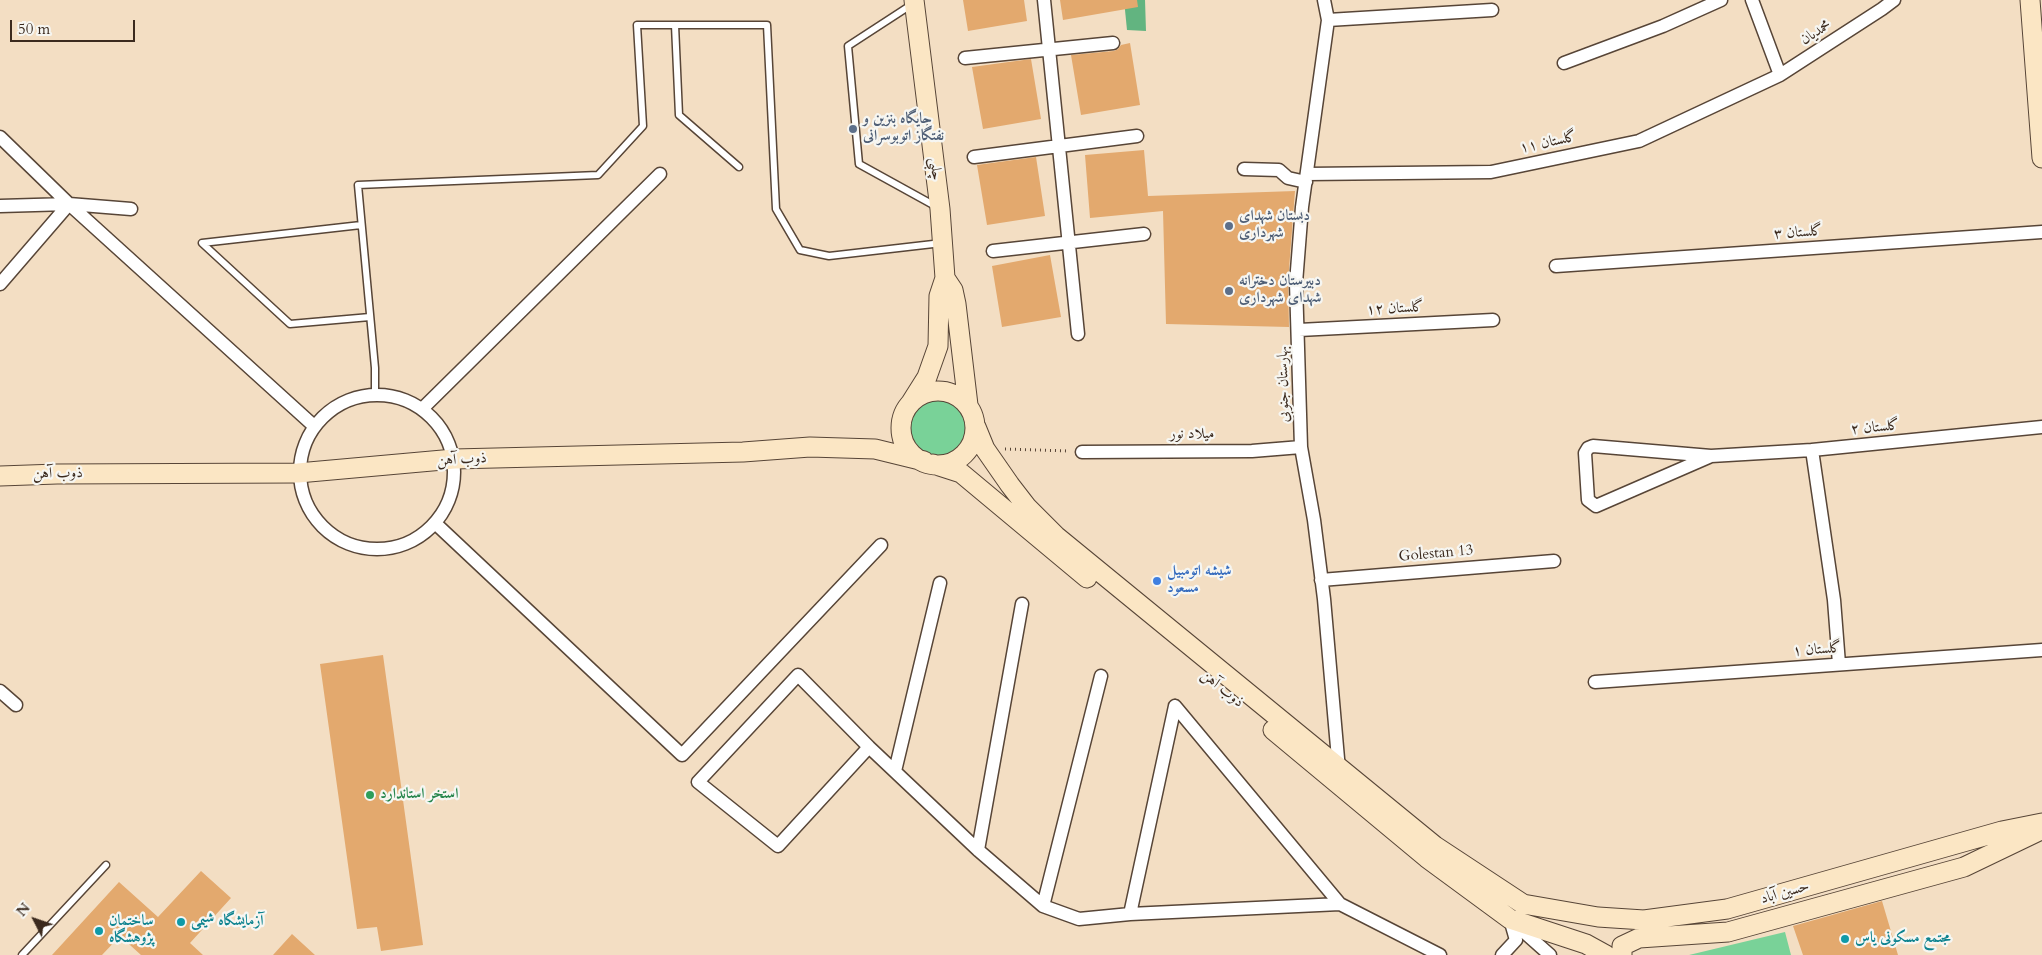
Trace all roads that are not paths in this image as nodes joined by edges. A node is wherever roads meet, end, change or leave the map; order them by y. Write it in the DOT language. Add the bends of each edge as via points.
graph roads {
  1 [pos="1044,0"];
  2 [pos="1324,0"];
  3 [pos="1722,0"];
  4 [pos="1752,0"];
  5 [pos="1894,0"];
  6 [pos="2030,0"];
  7 [pos="914,1"];
  8 [pos="1492,10"];
  9 [pos="1328,20"];
  10 [pos="675,25"];
  11 [pos="1113,43"];
  12 [pos="1049,49"];
  13 [pos="965,58"];
  14 [pos="1564,63"];
  15 [pos="1780,75"];
  16 [pos="0,136"];
  17 [pos="1137,136"];
  18 [pos="1059,145"];
  19 [pos="974,157"];
  20 [pos="2042,158"];
  21 [pos="739,167"];
  22 [pos="1244,169"];
  23 [pos="660,174"];
  24 [pos="1306,178"];
  25 [pos="69,204"];
  26 [pos="0,206"];
  27 [pos="131,209"];
  28 [pos="940,209"];
  29 [pos="362,225"];
  30 [pos="2042,232"];
  31 [pos="1144,234"];
  32 [pos="1068,242"];
  33 [pos="942,243"];
  34 [pos="993,251"];
  35 [pos="1556,266"];
  36 [pos="945,278"];
  37 [pos="0,284"];
  38 [pos="370,317"];
  39 [pos="1493,320"];
  40 [pos="1299,330"];
  41 [pos="1078,334"];
  42 [pos="374,396"];
  43 [pos="910,404"];
  44 [pos="968,405"];
  45 [pos="422,409"];
  46 [pos="314,426"];
  47 [pos="976,427"];
  48 [pos="2042,428"];
  49 [pos="1301,447"];
  50 [pos="1812,450"];
  51 [pos="1082,452"];
  52 [pos="1710,456"];
  53 [pos="454,459"];
  54 [pos="928,463"];
  55 [pos="298,473"];
  56 [pos="0,476"];
  57 [pos="435,523"];
  58 [pos="881,545"];
  59 [pos="1554,561"];
  60 [pos="1321,580"];
  61 [pos="940,583"];
  62 [pos="1022,604"];
  63 [pos="2042,650"];
  64 [pos="1839,664"];
  65 [pos="1101,676"];
  66 [pos="1595,682"];
  67 [pos="0,690"];
  68 [pos="16,705"];
  69 [pos="870,747"];
  70 [pos="895,771"];
  71 [pos="1335,773"];
  72 [pos="2042,823"];
  73 [pos="2042,830"];
  74 [pos="978,850"];
  75 [pos="106,864"];
  76 [pos="1340,904"];
  77 [pos="1523,904"];
  78 [pos="1043,906"];
  79 [pos="1130,914"];
  80 [pos="1510,919"];
  81 [pos="22,955"];
  82 [pos="1440,955"];
  83 [pos="1502,955"];
  84 [pos="1550,955"];
  85 [pos="1606,955"];
  86 [pos="1622,955"];
  1 -- 12 [label="street"];
  2 -- 9 [label="street, بهارستان جنوبی"];
  3 -- 14 [label="street"];
  4 -- 15 [label="street"];
  5 -- 15 [label="street, محمدیان"];
  6 -- 20 [label="main road"];
  7 -- 28 [label="main road, چلبی"];
  7 -- 28 [label="lane" via="848,46 859,164"];
  8 -- 9 [label="street"];
  9 -- 24 [label="street, بهارستان جنوبی"];
  10 -- 21 [label="lane" via="679,115"];
  10 -- 29 [label="lane" via="637,25 643,126 598,175 358,185"];
  10 -- 33 [label="lane" via="767,25 776,209 800,250 829,256"];
  11 -- 12 [label="street"];
  12 -- 13 [label="street"];
  12 -- 18 [label="street"];
  15 -- 24 [label="street, گلستان ۱۱" via="1639,141 1491,172"];
  16 -- 25 [label="street"];
  17 -- 18 [label="street"];
  18 -- 19 [label="street"];
  18 -- 32 [label="street"];
  22 -- 24 [label="street" via="1279,170 1288,178"];
  23 -- 45 [label="street"];
  24 -- 40 [label="street, بهارستان جنوبی" via="1296,283"];
  25 -- 26 [label="street"];
  25 -- 27 [label="street"];
  25 -- 37 [label="street"];
  25 -- 46 [label="street"];
  28 -- 33 [label="main road, چلبی"];
  29 -- 38 [label="lane"];
  29 -- 38 [label="lane" via="202,243 290,324"];
  30 -- 35 [label="street, گلستان ۳"];
  31 -- 32 [label="street"];
  32 -- 34 [label="street"];
  32 -- 41 [label="street"];
  33 -- 36 [label="main road, چلبی"];
  36 -- 43 [label="main road" via="939,296 938,346 927,377"];
  36 -- 44 [label="main road" via="953,290 956,304"];
  38 -- 42 [label="lane"];
  39 -- 40 [label="street, گلستان ۱۲"];
  40 -- 49 [label="street, بهارستان جنوبی"];
  42 -- 45 [label="street" via="384,395"];
  42 -- 46 [label="street" via="357,397 333,408"];
  43 -- 44 [label="main road" via="923,394 939,391 955,395"];
  43 -- 54 [label="main road" via="905,411 902,435 913,455"];
  44 -- 47 [label="main road"];
  45 -- 53 [label="street" via="445,437"];
  46 -- 55 [label="street" via="302,449"];
  47 -- 54 [label="main road" via="970,446 963,455 944,464"];
  47 -- 71 [label="main road, ذوب آهن" via="985,449 1010,485 1056,536"];
  48 -- 50 [label="street, گلستان ۲"];
  49 -- 51 [label="street, میلاد نور" via="1252,452"];
  49 -- 60 [label="street, بهارستان جنوبی"];
  50 -- 52 [label="street, گلستان ۲"];
  50 -- 64 [label="street" via="1834,600"];
  52 -- 52 [label="street, گلستان ۲" via="1593,446 1585,453 1588,500 1596,506"];
  53 -- 54 [label="main road, ذوب آهن" via="744,452 810,447 875,449"];
  53 -- 55 [label="main road, ذوب آهن"];
  53 -- 57 [label="street" via="452,488"];
  54 -- 71 [label="main road, ذوب آهن" via="961,473"];
  55 -- 56 [label="main road, ذوب آهن"];
  55 -- 57 [label="street" via="304,499 316,521 335,537 357,547 382,549 406,543"];
  57 -- 58 [label="street" via="682,755"];
  59 -- 60 [label="street, Golestan 13"];
  60 -- 71 [label="street, بهارستان جنوبی"];
  61 -- 70 [label="street"];
  62 -- 74 [label="street"];
  63 -- 64 [label="street, گلستان ۱"];
  64 -- 66 [label="street, گلستان ۱"];
  65 -- 78 [label="street"];
  67 -- 68 [label="street"];
  69 -- 69 [label="street" via="778,846 698,782 798,675"];
  69 -- 70 [label="street"];
  70 -- 74 [label="street"];
  71 -- 77 [label="main road, ذوب آهن" via="1435,846"];
  71 -- 80 [label="main road, ذوب آهن" via="1427,858"];
  72 -- 77 [label="main road, حسین آباد" via="2002,831 1727,909 1644,920 1598,917"];
  73 -- 86 [label="main road, حسین آباد" via="1964,867 1728,932 1639,938 1622,946"];
  74 -- 78 [label="street"];
  75 -- 81 [label="lane"];
  76 -- 79 [label="street"];
  76 -- 79 [label="street" via="1175,706"];
  76 -- 82 [label="street"];
  78 -- 79 [label="street" via="1079,919"];
  80 -- 83 [label="street" via="1516,940"];
  80 -- 84 [label="street"];
  80 -- 85 [label="main road" via="1586,944"];
}
